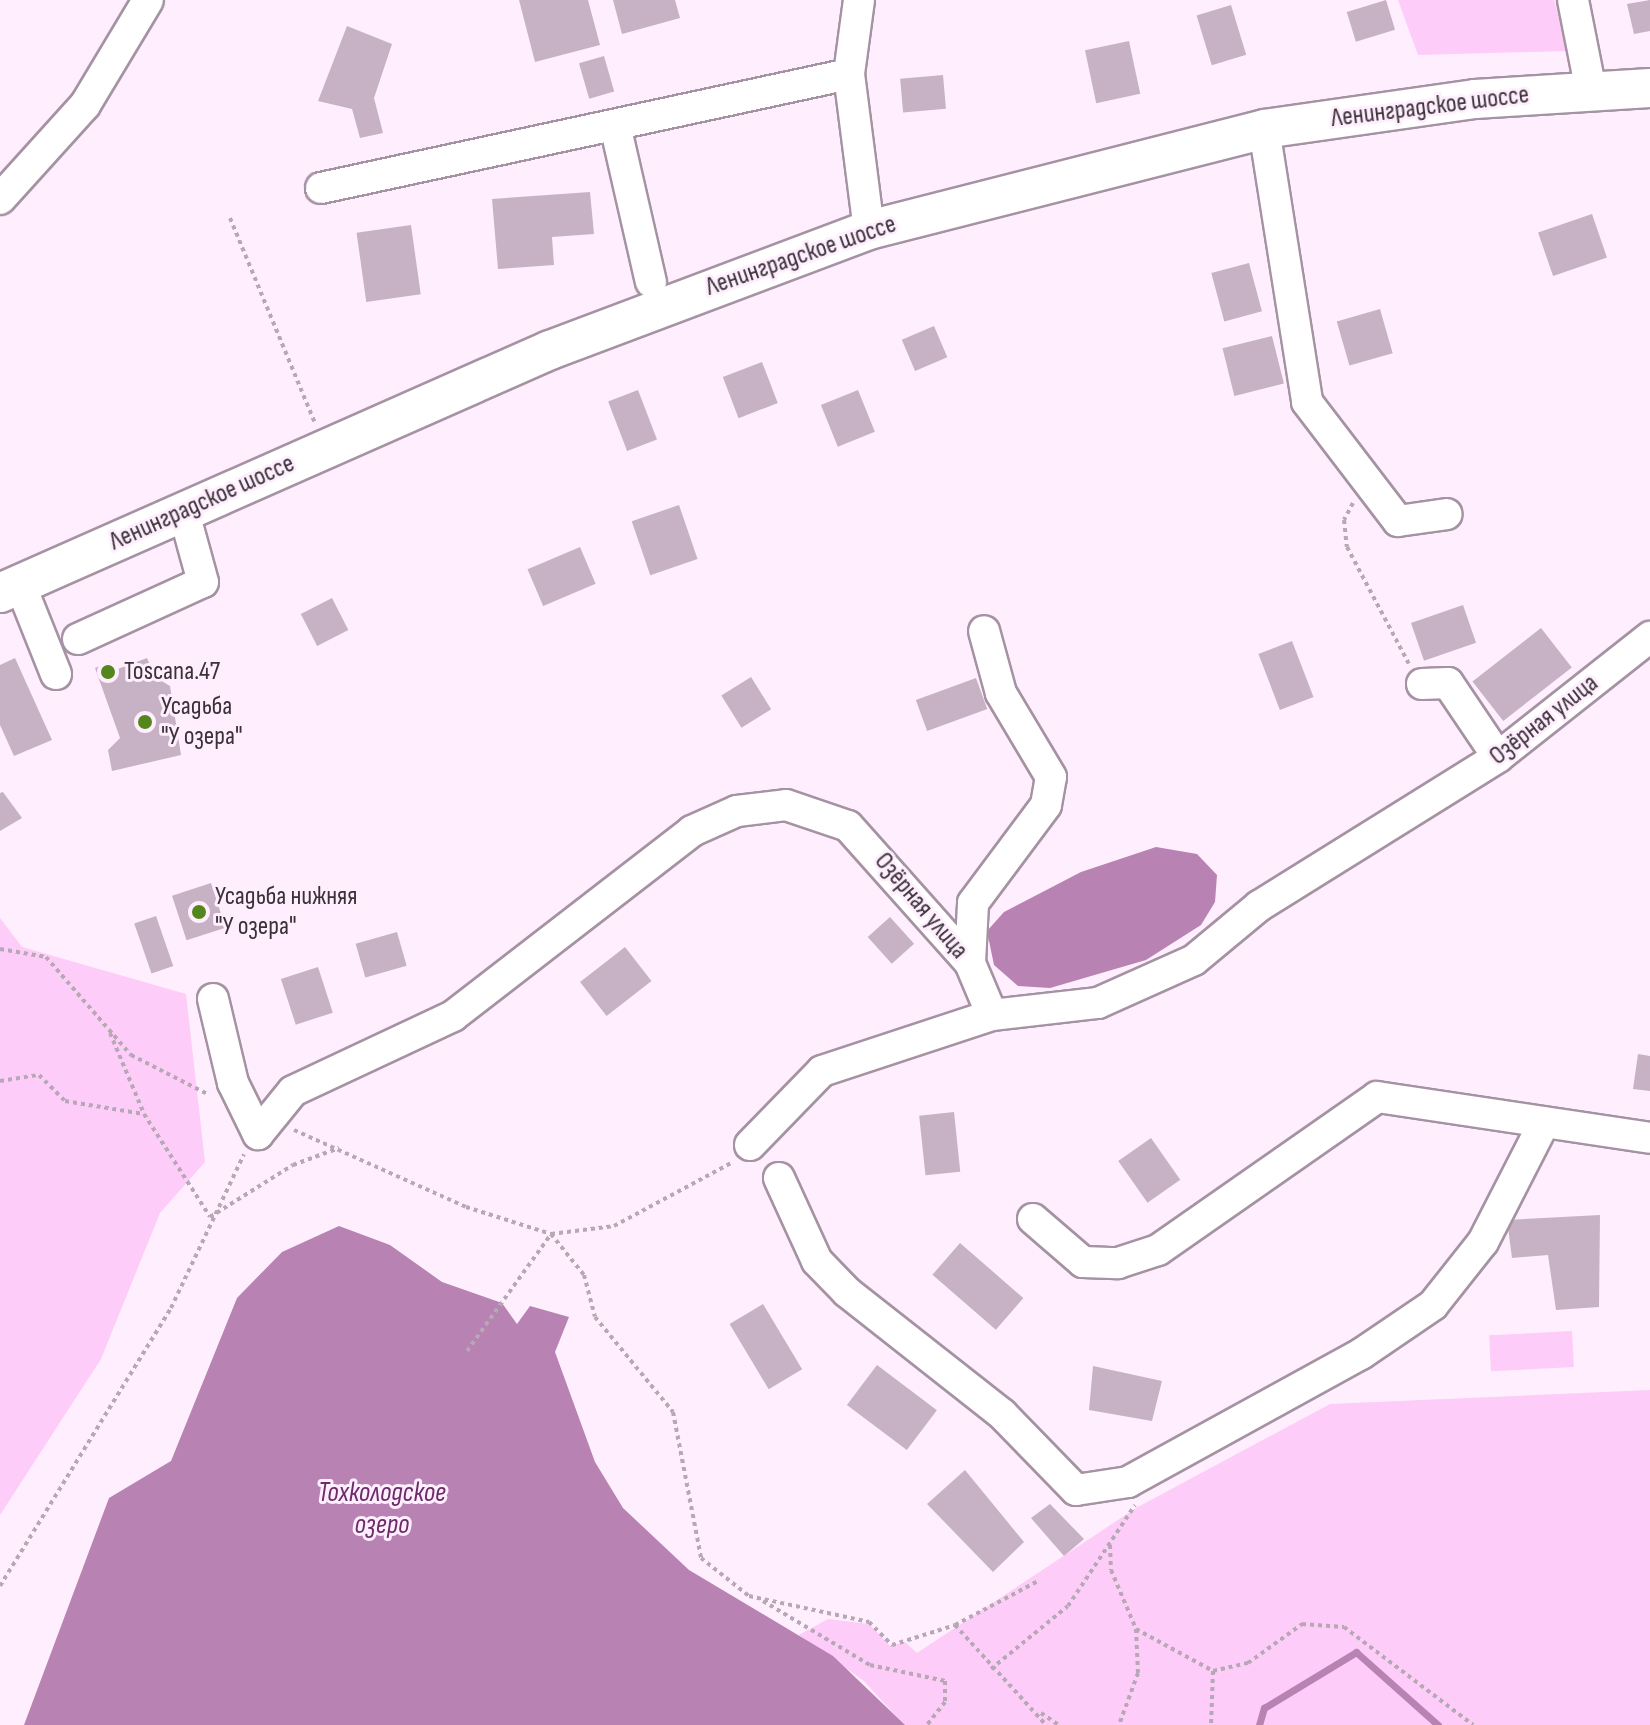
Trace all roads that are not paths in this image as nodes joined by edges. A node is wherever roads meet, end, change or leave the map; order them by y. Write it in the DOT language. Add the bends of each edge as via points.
graph roads {
  1 [pos="148,0"];
  2 [pos="859,0"];
  3 [pos="1573,0"];
  4 [pos="849,63"];
  5 [pos="1650,88"];
  6 [pos="1591,91"];
  7 [pos="615,125"];
  8 [pos="1264,129"];
  9 [pos="321,188"];
  10 [pos="0,199"];
  11 [pos="869,230"];
  12 [pos="651,282"];
  13 [pos="184,513"];
  14 [pos="1447,514"];
  15 [pos="10,589"];
  16 [pos="984,631"];
  17 [pos="1650,637"];
  18 [pos="78,639"];
  19 [pos="56,674"];
  20 [pos="1422,684"];
  21 [pos="1498,757"];
  22 [pos="970,963"];
  23 [pos="213,999"];
  24 [pos="992,1015"];
  25 [pos="1544,1123"];
  26 [pos="1650,1138"];
  27 [pos="750,1145"];
  28 [pos="779,1178"];
  29 [pos="1033,1219"];
  1 -- 10 [label="street" via="85,105"];
  2 -- 4 [label="street"];
  3 -- 6 [label="street"];
  4 -- 7 [label="street"];
  4 -- 11 [label="street"];
  5 -- 6 [label="main road, Ленинградское шоссе"];
  6 -- 8 [label="main road, Ленинградское шоссе" via="1475,99"];
  7 -- 9 [label="street"];
  7 -- 12 [label="street"];
  8 -- 11 [label="main road, Ленинградское шоссе"];
  8 -- 14 [label="street" via="1307,402 1398,521"];
  11 -- 13 [label="main road, Ленинградское шоссе" via="579,339"];
  13 -- 15 [label="main road, Ленинградское шоссе"];
  13 -- 18 [label="street" via="203,582"];
  15 -- 19 [label="street"];
  16 -- 22 [label="street" via="1001,693 1051,777 1046,805 973,903"];
  17 -- 21 [label="street, Озёрная улица"];
  20 -- 21 [label="street" via="1448,683"];
  21 -- 24 [label="street, Озёрная улица" via="1259,906 1194,960 1098,1003"];
  22 -- 23 [label="street, Озёрная улица" via="848,826 786,805 737,811 692,831 453,1016 329,1069 276,1104 258,1134 233,1083"];
  22 -- 24 [label="street, Озёрная улица"];
  24 -- 27 [label="street" via="822,1071"];
  25 -- 26 [label="street"];
  25 -- 28 [label="street" via="1483,1242 1433,1305 1361,1354 1128,1482 1076,1490 1002,1414 847,1292 817,1261"];
  25 -- 29 [label="street" via="1377,1097 1158,1250 1118,1263 1083,1262"];
}
